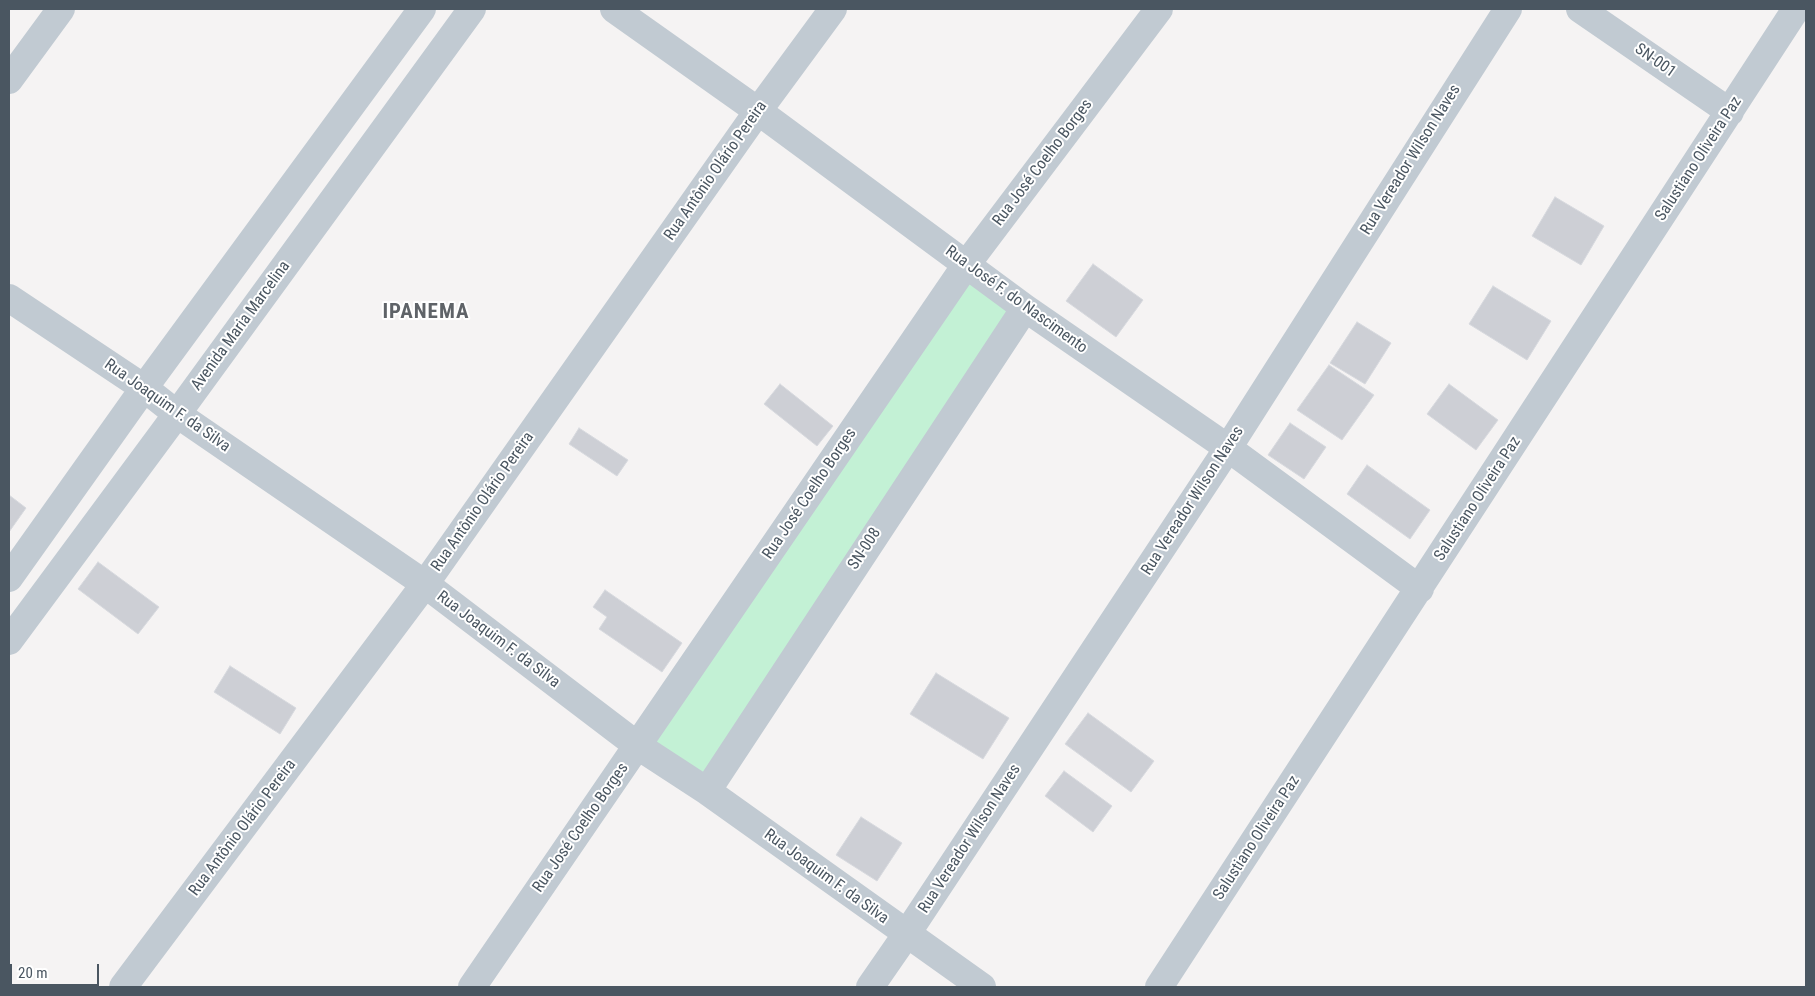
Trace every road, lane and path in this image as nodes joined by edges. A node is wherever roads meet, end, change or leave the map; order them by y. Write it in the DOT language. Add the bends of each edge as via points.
graph roads {
  1 [pos="61,9"];
  2 [pos="422,9"];
  3 [pos="472,9"];
  4 [pos="614,9"];
  5 [pos="833,9"];
  6 [pos="1159,9"];
  7 [pos="1508,9"];
  8 [pos="1580,9"];
  9 [pos="1796,9"];
  10 [pos="9,80"];
  11 [pos="758,111"];
  12 [pos="1730,112"];
  13 [pos="966,266"];
  14 [pos="9,298"];
  15 [pos="1025,308"];
  16 [pos="144,388"];
  17 [pos="178,414"];
  18 [pos="1228,448"];
  19 [pos="9,578"];
  20 [pos="424,584"];
  21 [pos="1420,588"];
  22 [pos="9,641"];
  23 [pos="638,746"];
  24 [pos="708,791"];
  25 [pos="906,935"];
  26 [pos="123,987"];
  27 [pos="472,987"];
  28 [pos="870,987"];
  29 [pos="982,987"];
  30 [pos="1159,987"];
  1 -- 10 [label="street"];
  2 -- 16 [label="street"];
  3 -- 17 [label="street, Avenida Maria Marcelina"];
  4 -- 11 [label="street, Rua José F. do Nascimento"];
  5 -- 11 [label="street, Rua Antônio Olário Pereira"];
  6 -- 13 [label="street, Rua José Coelho Borges"];
  7 -- 18 [label="street, Rua Vereador Wilson Naves"];
  8 -- 12 [label="street, SN-001"];
  9 -- 12 [label="street, Salustiano Oliveira Paz"];
  11 -- 13 [label="street, Rua José F. do Nascimento"];
  11 -- 20 [label="street, Rua Antônio Olário Pereira"];
  12 -- 21 [label="street, Salustiano Oliveira Paz"];
  13 -- 15 [label="street, Rua José F. do Nascimento"];
  13 -- 23 [label="street, Rua José Coelho Borges"];
  14 -- 16 [label="street, Rua Joaquim F. da Silva"];
  15 -- 18 [label="street, Rua José F. do Nascimento"];
  15 -- 24 [label="street, SN-008"];
  16 -- 17 [label="street, Rua Joaquim F. da Silva"];
  16 -- 19 [label="street"];
  17 -- 20 [label="street, Rua Joaquim F. da Silva"];
  17 -- 22 [label="street, Avenida Maria Marcelina"];
  18 -- 21 [label="street, Rua José F. do Nascimento"];
  18 -- 25 [label="street, Rua Vereador Wilson Naves"];
  20 -- 23 [label="street, Rua Joaquim F. da Silva"];
  20 -- 26 [label="street, Rua Antônio Olário Pereira"];
  21 -- 30 [label="street, Salustiano Oliveira Paz"];
  23 -- 24 [label="street, Rua Joaquim F. da Silva"];
  23 -- 27 [label="street, Rua José Coelho Borges"];
  24 -- 25 [label="street, Rua Joaquim F. da Silva"];
  25 -- 28 [label="street, Rua Vereador Wilson Naves"];
  25 -- 29 [label="street, Rua Joaquim F. da Silva"];
}
